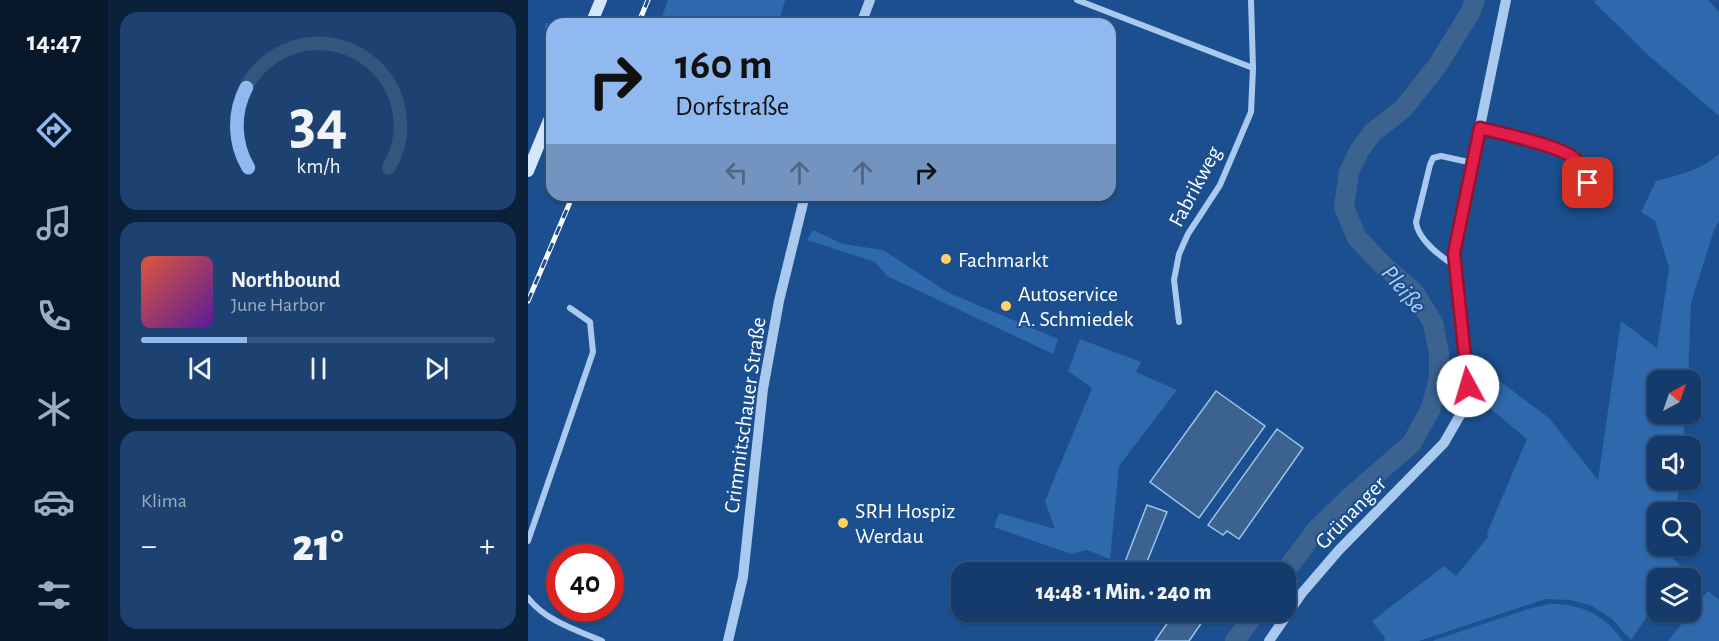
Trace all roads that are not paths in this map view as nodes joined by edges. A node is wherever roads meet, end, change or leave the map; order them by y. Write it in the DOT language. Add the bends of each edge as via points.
graph roads {
  1 [pos="601,0"];
  2 [pos="870,0"];
  3 [pos="1077,0"];
  4 [pos="1251,0"];
  5 [pos="1506,0"];
  6 [pos="594,18"];
  7 [pos="863,18"];
  8 [pos="1253,68"];
  9 [pos="546,128"];
  10 [pos="1480,128"];
  11 [pos="1473,163"];
  12 [pos="528,171"];
  13 [pos="1597,191"];
  14 [pos="804,201"];
  15 [pos="1455,266"];
  16 [pos="570,308"];
  17 [pos="1179,322"];
  18 [pos="528,541"];
  19 [pos="528,598"];
  20 [pos="602,641"];
  21 [pos="728,641"];
  22 [pos="1269,641"];
  1 -- 6 [label="main road"];
  2 -- 7 [label="street"];
  3 -- 8 [label="street"];
  4 -- 8 [label="street, Fabrikweg"];
  5 -- 10 [label="street, Grünanger"];
  8 -- 17 [label="street, Fabrikweg" via="1251,112 1220,184 1179,254 1174,280"];
  9 -- 12 [label="main road"];
  10 -- 11 [label="street, Grünanger"];
  10 -- 13 [label="street" via="1562,150 1578,161 1583,178"];
  11 -- 15 [label="street, Grünanger" via="1456,237"];
  11 -- 15 [label="street" via="1442,156 1433,158 1416,222 1420,235"];
  14 -- 21 [label="street, Crimmitschauer Straße" via="763,388 743,577"];
  15 -- 22 [label="street, Grünanger" via="1468,390 1463,410 1444,443 1339,550 1302,593"];
  16 -- 18 [label="street" via="590,321 593,352"];
  19 -- 20 [label="street" via="555,621"];
}
